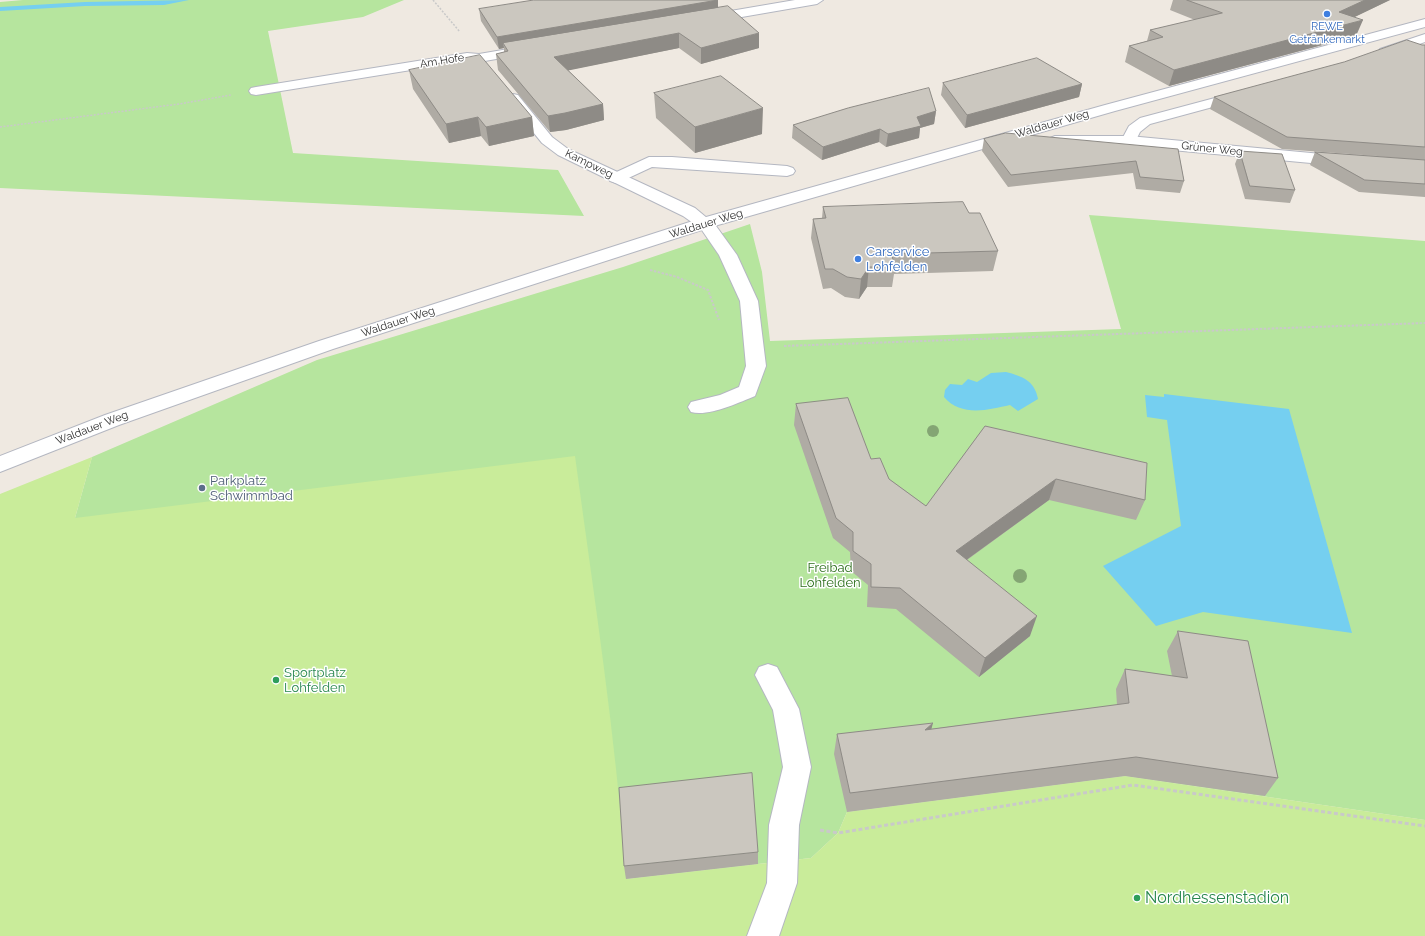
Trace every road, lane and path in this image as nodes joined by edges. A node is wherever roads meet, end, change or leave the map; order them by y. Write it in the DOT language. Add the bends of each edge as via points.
graph roads {
  1 [pos="434,0"];
  2 [pos="816,0"];
  3 [pos="692,22"];
  4 [pos="1425,23"];
  5 [pos="1425,38"];
  6 [pos="538,48"];
  7 [pos="1374,56"];
  8 [pos="484,64"];
  9 [pos="504,87"];
  10 [pos="256,91"];
  11 [pos="1258,91"];
  12 [pos="0,127"];
  13 [pos="1000,139"];
  14 [pos="1129,141"];
  15 [pos="1356,162"];
  16 [pos="787,171"];
  17 [pos="616,178"];
  18 [pos="705,223"];
  19 [pos="623,250"];
  20 [pos="1425,323"];
  21 [pos="755,347"];
  22 [pos="698,407"];
  23 [pos="0,464"];
  24 [pos="768,675"];
  25 [pos="784,825"];
  26 [pos="1425,826"];
  27 [pos="764,936"];
  1 -- 8 [label="path"];
  2 -- 3 [label="street"];
  4 -- 13 [label="street, Waldauer Weg"];
  5 -- 7 [label="street"];
  6 -- 8 [label="street, Am Hofe"];
  8 -- 10 [label="street, Am Hofe" via="466,57"];
  9 -- 17 [label="street, Kampweg" via="547,140 563,152"];
  10 -- 12 [label="path" via="179,104"];
  11 -- 14 [label="street" via="1145,121 1137,125"];
  13 -- 14 [label="street, Grüner Weg" via="1025,142"];
  13 -- 18 [label="street, Waldauer Weg"];
  14 -- 15 [label="street, Grüner Weg"];
  16 -- 17 [label="street" via="649,162"];
  17 -- 18 [label="street, Kampweg" via="689,212"];
  18 -- 19 [label="street, Waldauer Weg"];
  18 -- 21 [label="street" via="728,255 749,301"];
  19 -- 21 [label="path" via="635,266 677,277 708,290 728,338"];
  19 -- 23 [label="street, Waldauer Weg" via="326,346 112,420"];
  20 -- 21 [label="path"];
  21 -- 22 [label="street" via="756,366 748,391"];
  24 -- 25 [label="street" via="786,708 797,767"];
  25 -- 26 [label="path" via="838,833 1133,785"];
  25 -- 27 [label="street" via="782,883"];
}
